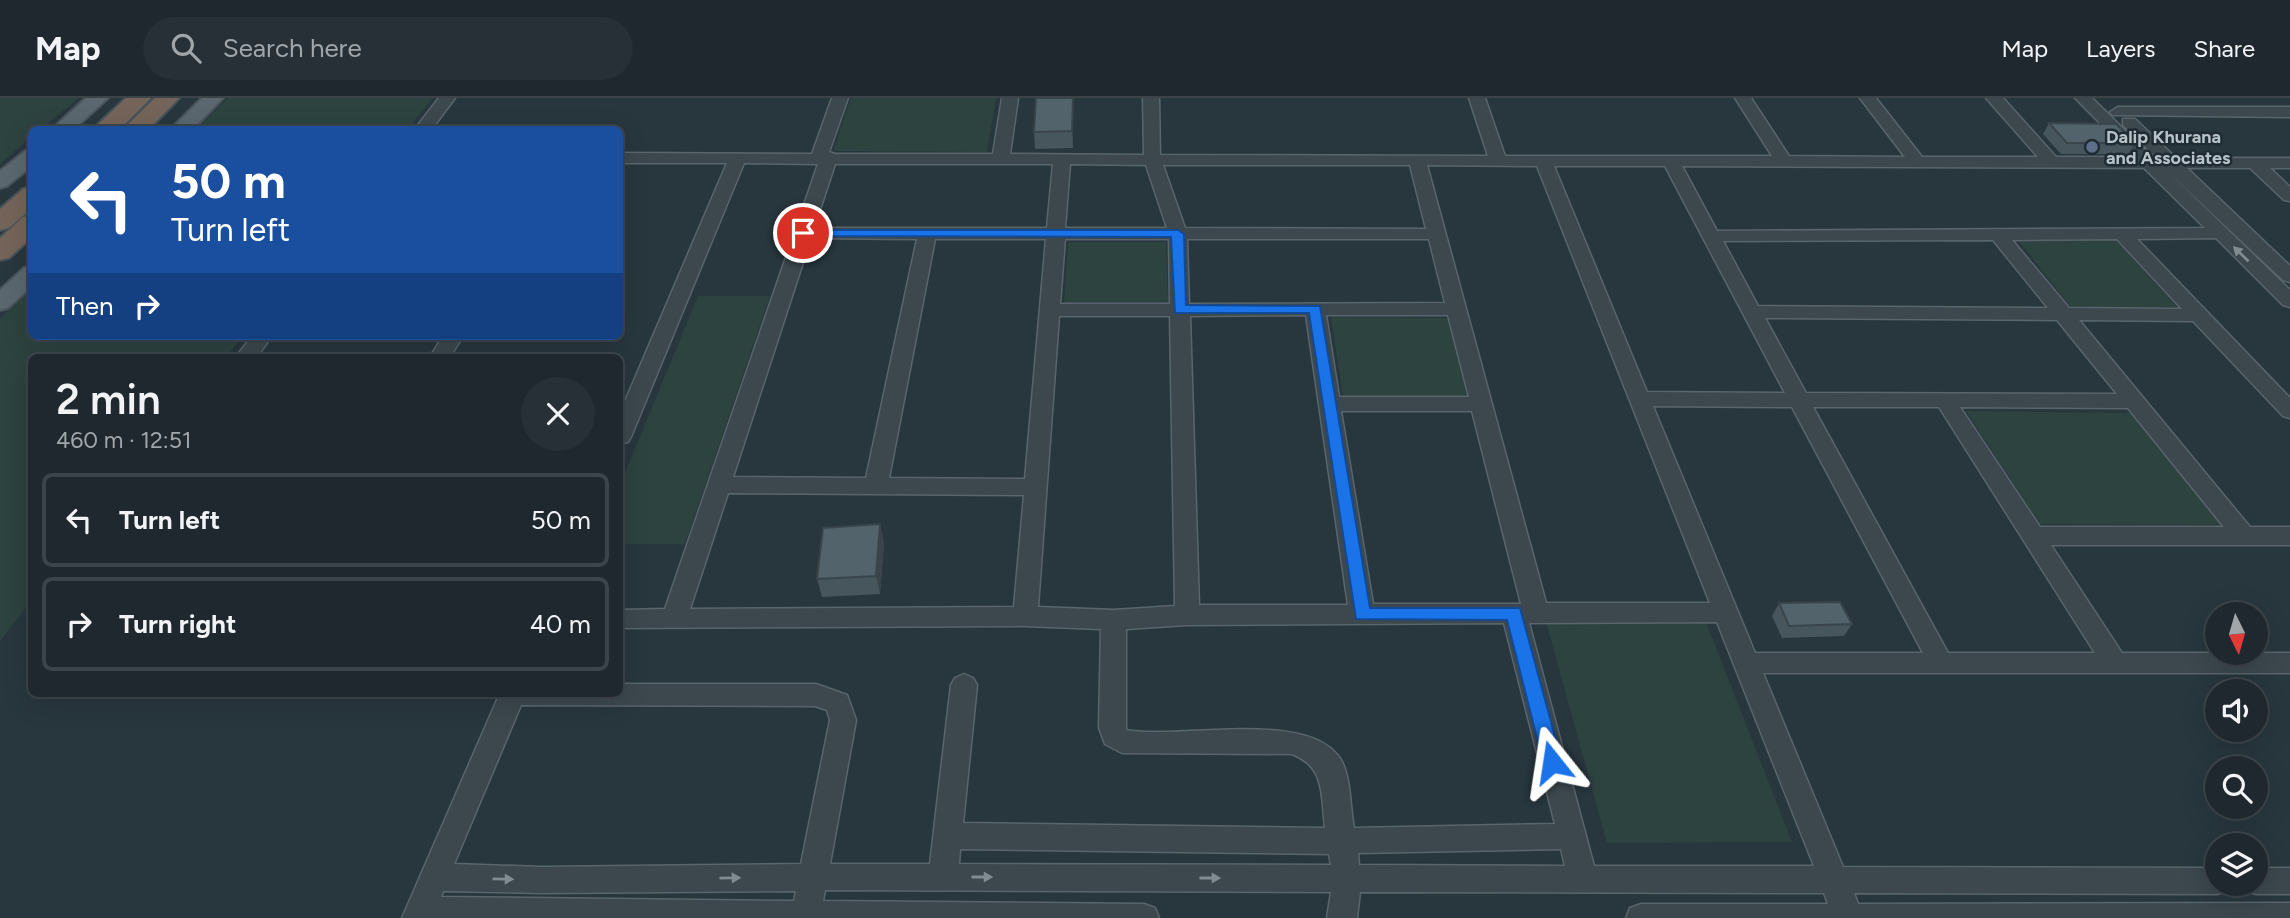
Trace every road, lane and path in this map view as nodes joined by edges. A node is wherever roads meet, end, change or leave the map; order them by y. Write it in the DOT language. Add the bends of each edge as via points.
graph roads {
  1 [pos="98,98"];
  2 [pos="140,98"];
  3 [pos="168,98"];
  4 [pos="213,98"];
  5 [pos="447,98"];
  6 [pos="840,98"];
  7 [pos="1010,98"];
  8 [pos="1151,98"];
  9 [pos="1477,98"];
  10 [pos="1743,98"];
  11 [pos="1868,98"];
  12 [pos="1994,98"];
  13 [pos="2083,98"];
  14 [pos="2104,98"];
  15 [pos="2191,98"];
  16 [pos="2118,112"];
  17 [pos="2207,112"];
  18 [pos="2290,112"];
  19 [pos="66,126"];
  20 [pos="108,126"];
  21 [pos="138,126"];
  22 [pos="184,126"];
  23 [pos="425,126"];
  24 [pos="738,157"];
  25 [pos="28,158"];
  26 [pos="623,158"];
  27 [pos="824,158"];
  28 [pos="1001,158"];
  29 [pos="1062,158"];
  30 [pos="1152,158"];
  31 [pos="1417,159"];
  32 [pos="1498,159"];
  33 [pos="1543,159"];
  34 [pos="1670,160"];
  35 [pos="1783,160"];
  36 [pos="1916,160"];
  37 [pos="2050,160"];
  38 [pos="2146,161"];
  39 [pos="2170,161"];
  40 [pos="2255,163"];
  41 [pos="2290,163"];
  42 [pos="0,182"];
  43 [pos="2290,195"];
  44 [pos="28,198"];
  45 [pos="0,222"];
  46 [pos="28,227"];
  47 [pos="803,233"];
  48 [pos="927,233"];
  49 [pos="1056,233"];
  50 [pos="1997,233"];
  51 [pos="2122,233"];
  52 [pos="2221,233"];
  53 [pos="1178,234"];
  54 [pos="1436,234"];
  55 [pos="1712,236"];
  56 [pos="0,252"];
  57 [pos="2290,276"];
  58 [pos="28,277"];
  59 [pos="2290,301"];
  60 [pos="0,303"];
  61 [pos="1315,309"];
  62 [pos="1456,309"];
  63 [pos="1050,310"];
  64 [pos="1180,310"];
  65 [pos="1752,312"];
  66 [pos="2064,314"];
  67 [pos="2200,315"];
  68 [pos="259,340"];
  69 [pos="248,354"];
  70 [pos="1640,399"];
  71 [pos="1799,400"];
  72 [pos="1945,400"];
  73 [pos="2134,401"];
  74 [pos="1330,404"];
  75 [pos="1481,404"];
  76 [pos="2290,411"];
  77 [pos="623,430"];
  78 [pos="719,485"];
  79 [pos="876,486"];
  80 [pos="1036,487"];
  81 [pos="2033,536"];
  82 [pos="2244,536"];
  83 [pos="2290,536"];
  84 [pos="1726,612"];
  85 [pos="1525,613"];
  86 [pos="1362,614"];
  87 [pos="1186,615"];
  88 [pos="1025,616"];
  89 [pos="623,619"];
  90 [pos="674,619"];
  91 [pos="1114,620"];
  92 [pos="1747,663"];
  93 [pos="1941,663"];
  94 [pos="2115,663"];
  95 [pos="2290,663"];
  96 [pos="964,685"];
  97 [pos="623,694"];
  98 [pos="510,697"];
  99 [pos="948,836"];
  100 [pos="1572,836"];
  101 [pos="1341,841"];
  102 [pos="435,877"];
  103 [pos="813,877"];
  104 [pos="943,877"];
  105 [pos="1347,878"];
  106 [pos="1583,879"];
  107 [pos="1833,879"];
  108 [pos="2205,881"];
  109 [pos="2268,881"];
  110 [pos="2290,881"];
  111 [pos="806,914"];
  112 [pos="419,915"];
  113 [pos="1848,917"];
  114 [pos="2155,917"];
  115 [pos="2290,917"];
  116 [pos="1144,918"];
  117 [pos="1342,918"];
  118 [pos="1641,918"];
  1 -- 19 [label="main road"];
  2 -- 20 [label="highway"];
  3 -- 21 [label="highway"];
  4 -- 22 [label="main road"];
  5 -- 23 [label="street"];
  6 -- 27 [label="street"];
  7 -- 28 [label="street"];
  8 -- 30 [label="street"];
  9 -- 32 [label="street"];
  10 -- 35 [label="street"];
  11 -- 36 [label="street"];
  12 -- 37 [label="street"];
  13 -- 38 [label="street"];
  14 -- 16 [label="street"];
  15 -- 17 [label="street"];
  16 -- 17 [label="street"];
  16 -- 39 [label="street"];
  17 -- 18 [label="street"];
  24 -- 26 [label="street"];
  24 -- 27 [label="street"];
  24 -- 77 [label="street"];
  25 -- 42 [label="main road"];
  27 -- 28 [label="street"];
  27 -- 47 [label="street"];
  28 -- 29 [label="street"];
  29 -- 30 [label="street"];
  29 -- 49 [label="street"];
  30 -- 31 [label="street"];
  30 -- 53 [label="street"];
  31 -- 32 [label="street"];
  31 -- 54 [label="street"];
  32 -- 33 [label="street"];
  33 -- 34 [label="street"];
  33 -- 70 [label="street"];
  34 -- 35 [label="street"];
  34 -- 55 [label="street"];
  35 -- 36 [label="street"];
  36 -- 37 [label="street"];
  37 -- 38 [label="street"];
  38 -- 39 [label="street"];
  38 -- 52 [label="street"];
  39 -- 40 [label="street"];
  39 -- 57 [label="street"];
  40 -- 41 [label="street"];
  40 -- 43 [label="street"];
  44 -- 45 [label="highway"];
  46 -- 56 [label="highway"];
  47 -- 48 [label="street"];
  47 -- 78 [label="street"];
  48 -- 49 [label="street"];
  48 -- 79 [label="street"];
  49 -- 53 [label="street"];
  49 -- 63 [label="street"];
  50 -- 51 [label="street"];
  50 -- 55 [label="street"];
  50 -- 66 [label="street"];
  51 -- 52 [label="street"];
  51 -- 67 [label="street"];
  59 -- 52 [label="street, one-way"];
  53 -- 54 [label="street"];
  53 -- 64 [label="street"];
  54 -- 62 [label="street"];
  55 -- 65 [label="street"];
  58 -- 60 [label="main road"];
  61 -- 62 [label="street"];
  61 -- 64 [label="street"];
  61 -- 74 [label="street"];
  62 -- 75 [label="street"];
  63 -- 64 [label="street"];
  63 -- 80 [label="street"];
  64 -- 87 [label="street"];
  65 -- 66 [label="street"];
  65 -- 71 [label="street"];
  66 -- 67 [label="street"];
  66 -- 73 [label="street"];
  67 -- 76 [label="street"];
  68 -- 69 [label="street"];
  70 -- 71 [label="street"];
  70 -- 84 [label="street"];
  71 -- 72 [label="street"];
  71 -- 93 [label="street"];
  72 -- 73 [label="street"];
  72 -- 81 [label="street"];
  73 -- 82 [label="street"];
  74 -- 75 [label="street"];
  74 -- 86 [label="street"];
  75 -- 85 [label="street"];
  78 -- 79 [label="street"];
  78 -- 90 [label="street"];
  79 -- 80 [label="street"];
  80 -- 88 [label="street"];
  81 -- 82 [label="street"];
  81 -- 94 [label="street"];
  82 -- 83 [label="street"];
  84 -- 85 [label="street"];
  84 -- 92 [label="street"];
  85 -- 86 [label="street"];
  85 -- 100 [label="street"];
  86 -- 87 [label="street"];
  87 -- 91 [label="street"];
  88 -- 90 [label="street"];
  88 -- 91 [label="street"];
  89 -- 90 [label="street"];
  91 -- 101 [label="street" via="1114,736 1137,744 1293,743 1317,752 1330,766"];
  92 -- 93 [label="street"];
  92 -- 107 [label="street"];
  93 -- 94 [label="street"];
  94 -- 95 [label="street"];
  96 -- 99 [label="street"];
  97 -- 103 [label="street" via="816,695 838,703 843,720"];
  98 -- 102 [label="street"];
  99 -- 101 [label="street"];
  99 -- 104 [label="street"];
  100 -- 101 [label="street"];
  100 -- 106 [label="street"];
  101 -- 105 [label="street"];
  102 -- 103 [label="street, one-way"];
  102 -- 112 [label="street"];
  103 -- 104 [label="street"];
  103 -- 111 [label="street"];
  104 -- 105 [label="street, one-way"];
  105 -- 106 [label="street"];
  105 -- 117 [label="street"];
  106 -- 107 [label="street"];
  107 -- 108 [label="street"];
  107 -- 113 [label="street"];
  109 -- 110 [label="street"];
  111 -- 112 [label="street"];
  111 -- 116 [label="street"];
  113 -- 114 [label="street"];
  113 -- 118 [label="street"];
  114 -- 115 [label="street"];
}
